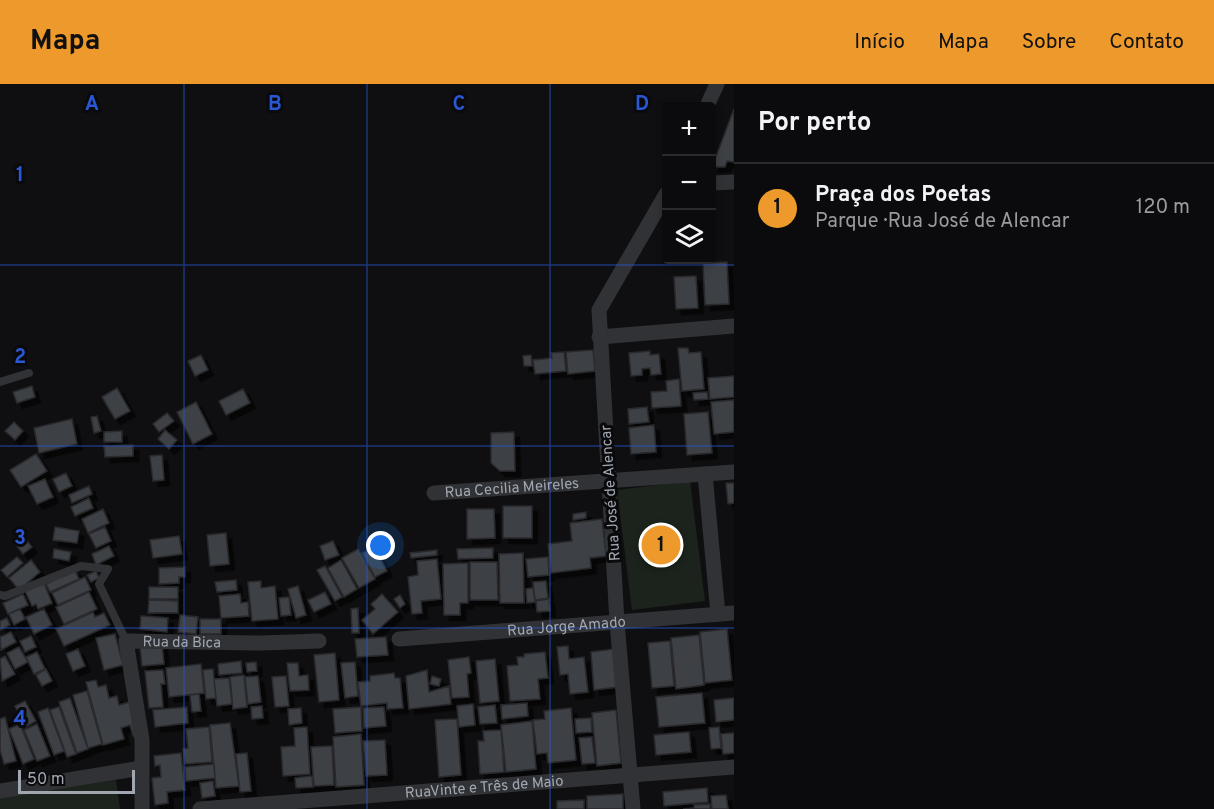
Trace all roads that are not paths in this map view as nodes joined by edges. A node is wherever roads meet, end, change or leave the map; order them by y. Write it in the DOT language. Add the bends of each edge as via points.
graph roads {
  1 [pos="717,84"];
  2 [pos="709,102"];
  3 [pos="734,182"];
  4 [pos="716,183"];
  5 [pos="662,201"];
  6 [pos="734,326"];
  7 [pos="599,337"];
  8 [pos="29,373"];
  9 [pos="0,382"];
  10 [pos="734,472"];
  11 [pos="705,474"];
  12 [pos="609,480"];
  13 [pos="434,493"];
  14 [pos="0,596"];
  15 [pos="734,613"];
  16 [pos="718,614"];
  17 [pos="617,622"];
  18 [pos="399,639"];
  19 [pos="126,641"];
  20 [pos="319,641"];
  21 [pos="734,766"];
  22 [pos="141,768"];
  23 [pos="630,773"];
  24 [pos="0,791"];
  25 [pos="142,809"];
  26 [pos="200,809"];
  27 [pos="633,809"];
  1 -- 2 [label="street"];
  3 -- 4 [label="street"];
  5 -- 7 [label="street, Rua José de Alencar" via="599,310"];
  6 -- 7 [label="street"];
  7 -- 12 [label="street, Rua José de Alencar"];
  8 -- 9 [label="lane"];
  10 -- 11 [label="street, Rua Cecilia Meireles"];
  11 -- 12 [label="street, Rua Cecilia Meireles"];
  11 -- 16 [label="street"];
  12 -- 13 [label="street, Rua Cecilia Meireles"];
  12 -- 17 [label="street, Rua José de Alencar"];
  14 -- 19 [label="lane, Rua da Bica" via="81,566 108,569 99,584"];
  15 -- 16 [label="street, Rua Jorge Amado"];
  16 -- 17 [label="street, Rua Jorge Amado"];
  17 -- 18 [label="street, Rua Jorge Amado"];
  17 -- 23 [label="street, Rua José de Alencar"];
  19 -- 20 [label="street, Rua da Bica"];
  19 -- 22 [label="street" via="142,740"];
  21 -- 23 [label="street, RuaVinte e Três de Maio"];
  22 -- 24 [label="street"];
  22 -- 25 [label="street"];
  23 -- 26 [label="street, RuaVinte e Três de Maio"];
  23 -- 27 [label="street, Rua José de Alencar"];
}
